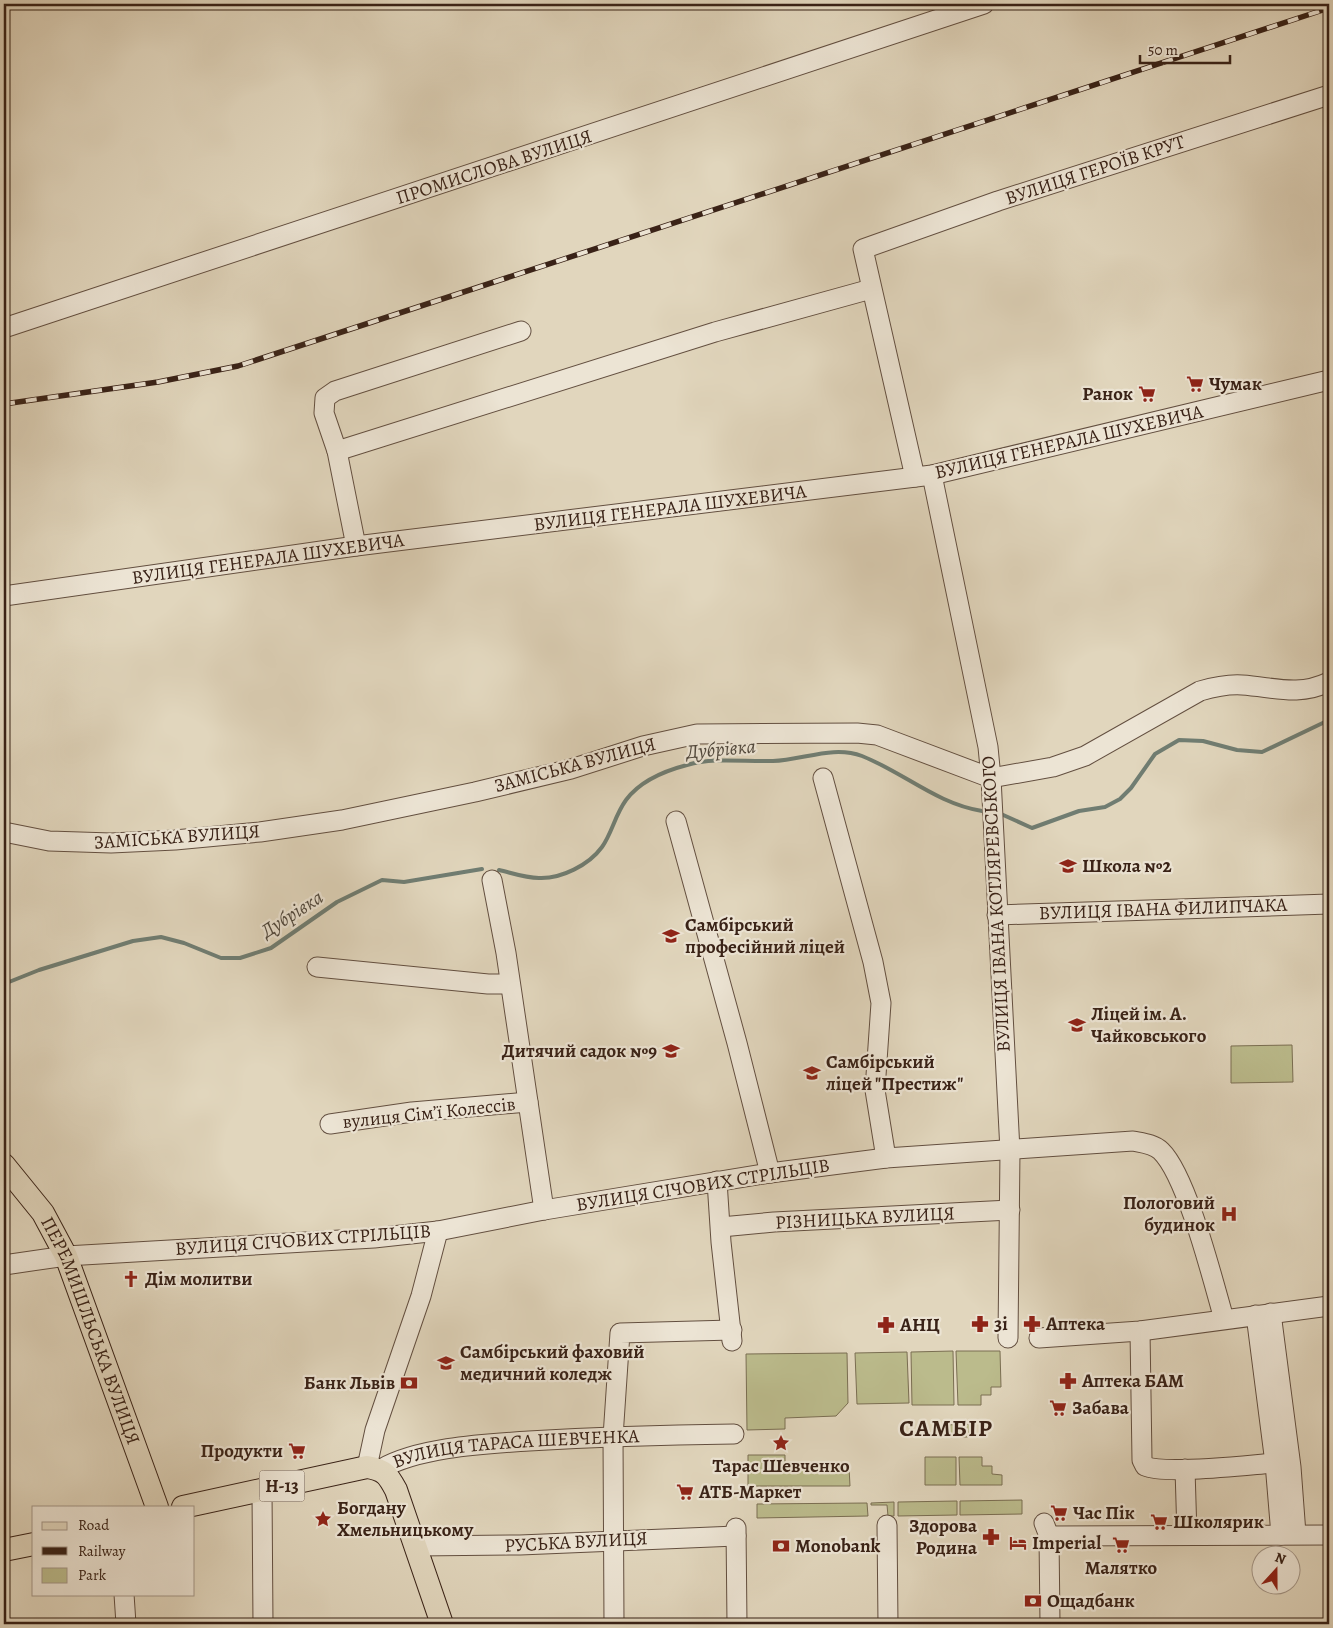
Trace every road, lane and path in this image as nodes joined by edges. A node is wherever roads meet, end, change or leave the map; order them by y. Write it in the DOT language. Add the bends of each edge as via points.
graph roads {
  1 [pos="984,4"];
  2 [pos="1329,95"];
  3 [pos="863,249"];
  4 [pos="871,289"];
  5 [pos="4,328"];
  6 [pos="521,331"];
  7 [pos="1329,380"];
  8 [pos="337,451"];
  9 [pos="923,476"];
  10 [pos="356,546"];
  11 [pos="4,596"];
  12 [pos="1329,682"];
  13 [pos="823,778"];
  14 [pos="991,778"];
  15 [pos="676,821"];
  16 [pos="4,832"];
  17 [pos="492,880"];
  18 [pos="1329,904"];
  19 [pos="997,915"];
  20 [pos="317,967"];
  21 [pos="510,984"];
  22 [pos="528,1102"];
  23 [pos="330,1124"];
  24 [pos="1010,1151"];
  25 [pos="886,1158"];
  26 [pos="4,1165"];
  27 [pos="770,1173"];
  28 [pos="717,1181"];
  29 [pos="544,1210"];
  30 [pos="1010,1210"];
  31 [pos="721,1228"];
  32 [pos="438,1230"];
  33 [pos="66,1256"];
  34 [pos="4,1265"];
  35 [pos="1329,1306"];
  36 [pos="1264,1314"];
  37 [pos="1224,1319"];
  38 [pos="1140,1331"];
  39 [pos="1008,1338"];
  40 [pos="1039,1338"];
  41 [pos="734,1434"];
  42 [pos="613,1437"];
  43 [pos="1275,1463"];
  44 [pos="374,1468"];
  45 [pos="1185,1469"];
  46 [pos="262,1491"];
  47 [pos="157,1506"];
  48 [pos="188,1506"];
  49 [pos="887,1526"];
  50 [pos="1187,1535"];
  51 [pos="1288,1535"];
  52 [pos="1329,1535"];
  53 [pos="614,1539"];
  54 [pos="32,1544"];
  55 [pos="417,1546"];
  56 [pos="4,1550"];
  57 [pos="124,1596"];
  58 [pos="126,1624"];
  59 [pos="263,1624"];
  60 [pos="442,1624"];
  61 [pos="614,1624"];
  62 [pos="737,1624"];
  63 [pos="888,1624"];
  64 [pos="1050,1624"];
  1 -- 5 [label="street, ПРОМИСЛОВА ВУЛИЦЯ"];
  2 -- 3 [label="street, ВУЛИЦЯ ГЕРОЇВ КРУТ" via="998,201"];
  3 -- 4 [label="street, ВУЛИЦЯ ІВАНА КОТЛЯРЕВСЬКОГО"];
  4 -- 8 [label="street" via="705,335"];
  4 -- 9 [label="street, ВУЛИЦЯ ІВАНА КОТЛЯРЕВСЬКОГО"];
  6 -- 8 [label="street" via="329,394 324,413"];
  7 -- 9 [label="street, ВУЛИЦЯ ГЕНЕРАЛА ШУХЕВИЧА"];
  8 -- 10 [label="street"];
  9 -- 10 [label="street, ВУЛИЦЯ ГЕНЕРАЛА ШУХЕВИЧА"];
  9 -- 14 [label="street, ВУЛИЦЯ ІВАНА КОТЛЯРЕВСЬКОГО" via="988,747"];
  10 -- 11 [label="street, ВУЛИЦЯ ГЕНЕРАЛА ШУХЕВИЧА"];
  12 -- 14 [label="street" via="1300,691 1243,685 1221,685 1200,690 1085,756 1053,767"];
  13 -- 25 [label="street" via="881,1003 875,1090"];
  14 -- 16 [label="street, ЗАМІСЬКА ВУЛИЦЯ" via="877,735 697,734 475,792 342,820 260,832 111,843 49,841"];
  14 -- 19 [label="street, ВУЛИЦЯ ІВАНА КОТЛЯРЕВСЬКОГО"];
  15 -- 27 [label="street" via="738,1043"];
  17 -- 21 [label="street"];
  18 -- 19 [label="street, ВУЛИЦЯ ІВАНА ФИЛИПЧАКА"];
  19 -- 24 [label="street, ВУЛИЦЯ ІВАНА КОТЛЯРЕВСЬКОГО"];
  20 -- 21 [label="street"];
  21 -- 22 [label="street"];
  22 -- 23 [label="street, вулиця Сімʼї Колессів" via="412,1112"];
  22 -- 29 [label="street"];
  24 -- 25 [label="street, ВУЛИЦЯ СІЧОВИХ СТРІЛЬЦІВ"];
  24 -- 30 [label="street, ВУЛИЦЯ ІВАНА КОТЛЯРЕВСЬКОГО"];
  24 -- 37 [label="street, ВУЛИЦЯ СІЧОВИХ СТРІЛЬЦІВ" via="1133,1141 1160,1150 1170,1161 1191,1212"];
  25 -- 27 [label="street, ВУЛИЦЯ СІЧОВИХ СТРІЛЬЦІВ"];
  26 -- 33 [label="main road, ПЕРЕМИШЛЬСЬКА ВУЛИЦЯ" via="43,1214"];
  27 -- 28 [label="street, ВУЛИЦЯ СІЧОВИХ СТРІЛЬЦІВ"];
  28 -- 29 [label="street, ВУЛИЦЯ СІЧОВИХ СТРІЛЬЦІВ"];
  28 -- 31 [label="street"];
  29 -- 32 [label="street, ВУЛИЦЯ СІЧОВИХ СТРІЛЬЦІВ"];
  30 -- 31 [label="street, РІЗНИЦЬКА ВУЛИЦЯ" via="774,1222"];
  30 -- 39 [label="street, ВУЛИЦЯ ІВАНА КОТЛЯРЕВСЬКОГО"];
  31 -- 42 [label="street" via="732,1336 620,1333"];
  32 -- 33 [label="street, ВУЛИЦЯ СІЧОВИХ СТРІЛЬЦІВ" via="374,1238"];
  32 -- 44 [label="street" via="421,1296 375,1430"];
  33 -- 34 [label="street, ВУЛИЦЯ СІЧОВИХ СТРІЛЬЦІВ"];
  33 -- 47 [label="main road, ПЕРЕМИШЛЬСЬКА ВУЛИЦЯ"];
  35 -- 36 [label="street"];
  36 -- 37 [label="street"];
  36 -- 43 [label="street"];
  36 -- 51 [label="street" via="1290,1467"];
  37 -- 38 [label="street"];
  38 -- 40 [label="street"];
  38 -- 45 [label="street" via="1142,1460 1152,1469"];
  41 -- 42 [label="street, ВУЛИЦЯ ТАРАСА ШЕВЧЕНКА"];
  42 -- 44 [label="street, ВУЛИЦЯ ТАРАСА ШЕВЧЕНКА" via="471,1445"];
  42 -- 53 [label="street"];
  43 -- 45 [label="street"];
  43 -- 51 [label="street"];
  44 -- 46 [label="main road, ВУЛИЦЯ ТАРАСА ШЕВЧЕНКА / Н-13"];
  44 -- 55 [label="main road" via="390,1478"];
  45 -- 50 [label="street"];
  46 -- 48 [label="main road, ВУЛИЦЯ ТАРАСА ШЕВЧЕНКА / Н-13"];
  46 -- 59 [label="street"];
  49 -- 63 [label="street"];
  50 -- 51 [label="street"];
  50 -- 64 [label="street" via="1047,1530"];
  51 -- 52 [label="street"];
  53 -- 55 [label="street, РУСЬКА ВУЛИЦЯ" via="520,1545"];
  53 -- 61 [label="street"];
  53 -- 62 [label="street, РУСЬКА ВУЛИЦЯ" via="736,1532"];
  54 -- 56 [label="main road"];
  55 -- 60 [label="main road"];
  57 -- 58 [label="street"];
}
